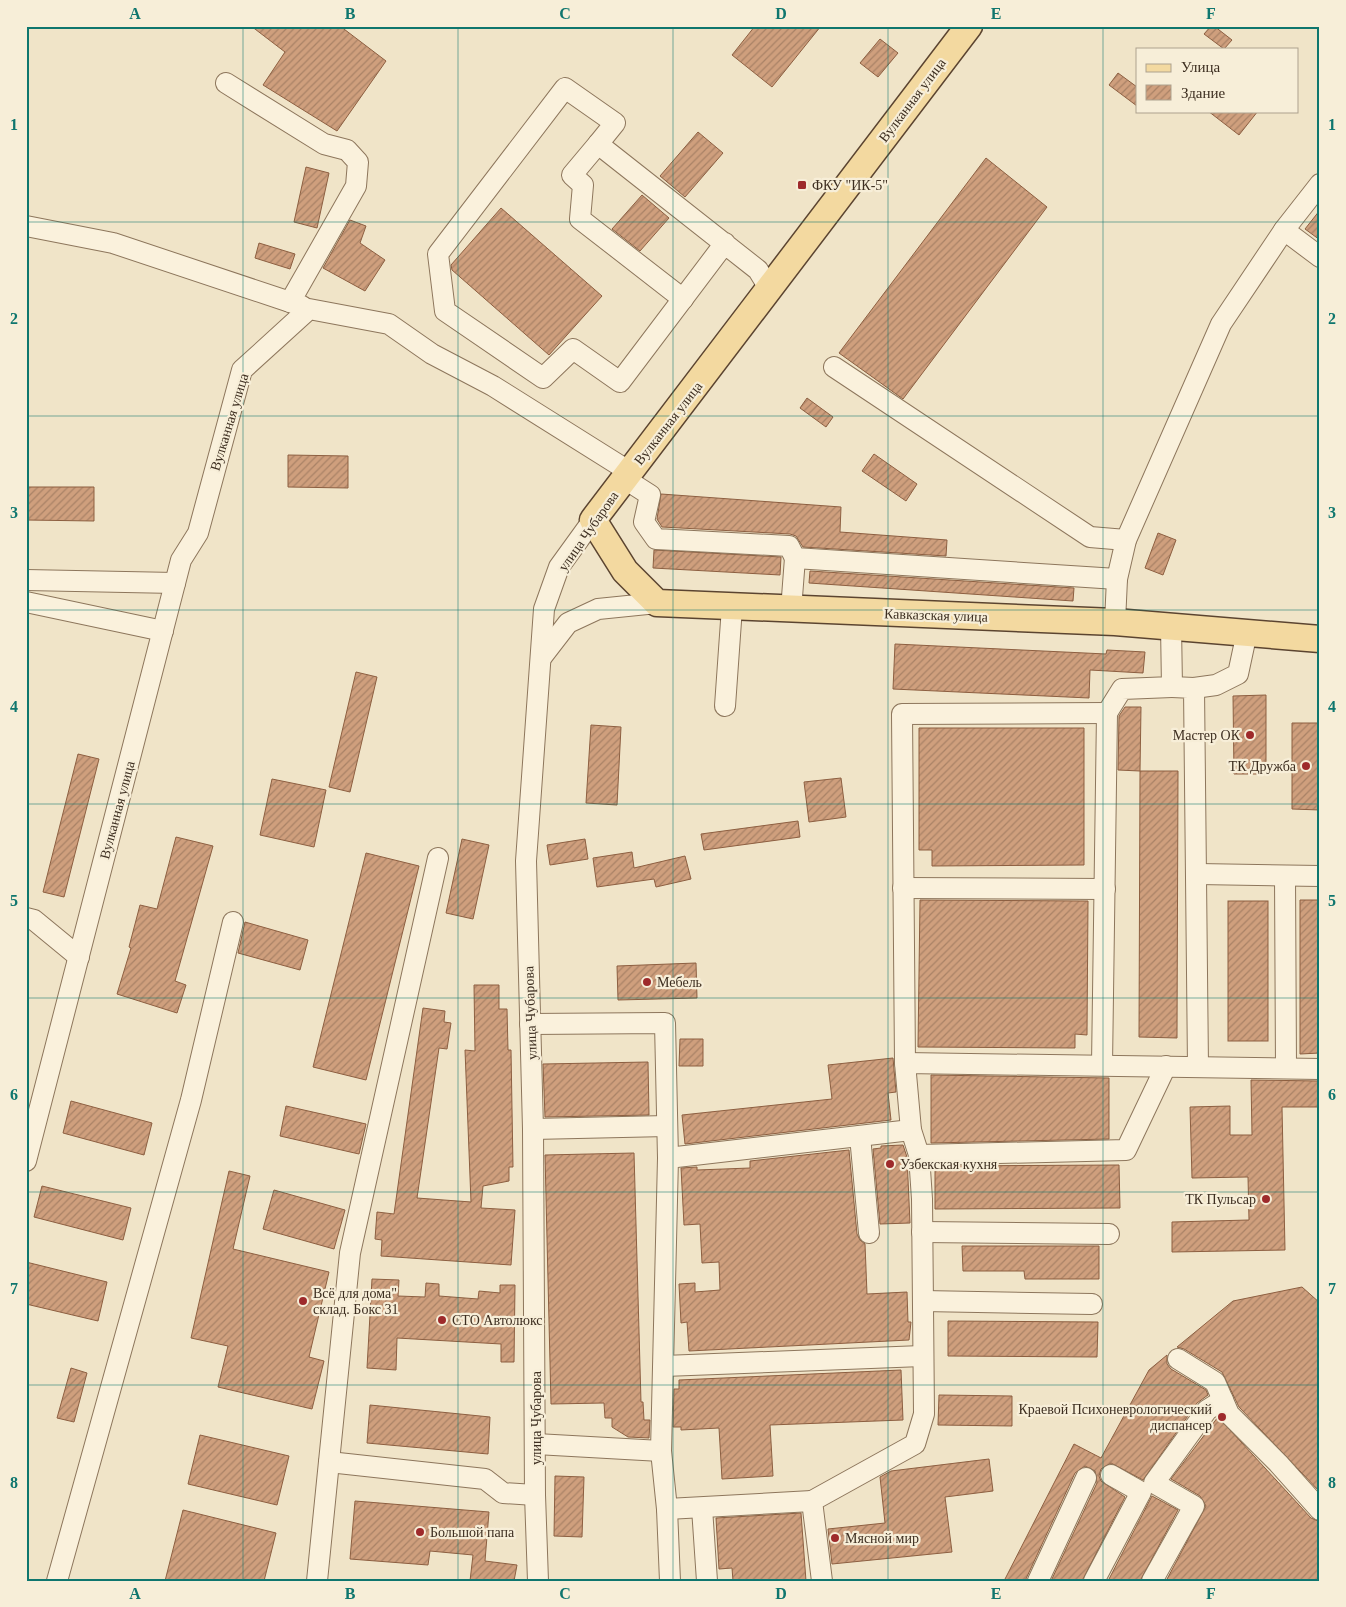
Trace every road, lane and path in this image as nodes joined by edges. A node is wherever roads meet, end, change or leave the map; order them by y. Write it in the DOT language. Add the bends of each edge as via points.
graph roads {
  1 [pos="969,26"];
  2 [pos="226,83"];
  3 [pos="598,144"];
  4 [pos="1320,184"];
  5 [pos="26,226"];
  6 [pos="1284,230"];
  7 [pos="725,243"];
  8 [pos="1320,257"];
  9 [pos="769,288"];
  10 [pos="683,298"];
  11 [pos="300,306"];
  12 [pos="834,367"];
  13 [pos="628,476"];
  14 [pos="593,520"];
  15 [pos="1126,540"];
  16 [pos="795,558"];
  17 [pos="1117,579"];
  18 [pos="26,580"];
  19 [pos="175,584"];
  20 [pos="26,602"];
  21 [pos="657,603"];
  22 [pos="732,607"];
  23 [pos="790,610"];
  24 [pos="1114,622"];
  25 [pos="1172,626"];
  26 [pos="163,631"];
  27 [pos="1247,632"];
  28 [pos="1320,639"];
  29 [pos="541,658"];
  30 [pos="1172,687"];
  31 [pos="1194,688"];
  32 [pos="725,706"];
  33 [pos="1107,713"];
  34 [pos="438,858"];
  35 [pos="1198,874"];
  36 [pos="1285,876"];
  37 [pos="1320,876"];
  38 [pos="903,888"];
  39 [pos="1105,889"];
  40 [pos="26,918"];
  41 [pos="233,922"];
  42 [pos="79,957"];
  43 [pos="530,1024"];
  44 [pos="905,1063"];
  45 [pos="1102,1065"];
  46 [pos="1166,1066"];
  47 [pos="1198,1067"];
  48 [pos="1286,1068"];
  49 [pos="1320,1069"];
  50 [pos="667,1126"];
  51 [pos="533,1129"];
  52 [pos="911,1130"];
  53 [pos="860,1136"];
  54 [pos="919,1155"];
  55 [pos="668,1158"];
  56 [pos="26,1161"];
  57 [pos="922,1232"];
  58 [pos="869,1233"];
  59 [pos="1108,1234"];
  60 [pos="923,1301"];
  61 [pos="1092,1304"];
  62 [pos="922,1356"];
  63 [pos="1178,1359"];
  64 [pos="664,1366"];
  65 [pos="1223,1400"];
  66 [pos="536,1444"];
  67 [pos="661,1451"];
  68 [pos="329,1462"];
  69 [pos="1111,1475"];
  70 [pos="1086,1478"];
  71 [pos="535,1495"];
  72 [pos="812,1501"];
  73 [pos="702,1508"];
  74 [pos="667,1509"];
  75 [pos="1320,1510"];
  76 [pos="57,1581"];
  77 [pos="317,1581"];
  78 [pos="538,1581"];
  79 [pos="670,1581"];
  80 [pos="707,1581"];
  81 [pos="822,1581"];
  82 [pos="1038,1581"];
  83 [pos="1094,1581"];
  84 [pos="1152,1581"];
  1 -- 9 [label="main road, Вулканная улица"];
  2 -- 11 [label="street" via="324,144 347,150 358,162 356,186"];
  3 -- 7 [label="street"];
  3 -- 10 [label="street" via="572,176 583,185 580,219"];
  3 -- 10 [label="street" via="614,123 565,88 438,254 444,311 543,378 573,348 620,382"];
  4 -- 6 [label="street"];
  5 -- 11 [label="street" via="113,243"];
  6 -- 8 [label="street"];
  6 -- 15 [label="street" via="1221,324"];
  7 -- 9 [label="street" via="758,270"];
  7 -- 10 [label="street"];
  9 -- 13 [label="main road, Вулканная улица"];
  11 -- 13 [label="street, Вулканная улица" via="389,324 432,354 493,386"];
  11 -- 19 [label="street, Вулканная улица" via="242,370 198,532 182,560"];
  12 -- 15 [label="street" via="1090,537"];
  13 -- 14 [label="main road, улица Чубарова"];
  13 -- 16 [label="street" via="650,495 644,522 656,539 789,546"];
  14 -- 21 [label="main road" via="625,571"];
  14 -- 29 [label="street, улица Чубарова" via="560,567 553,584 544,609"];
  15 -- 17 [label="street"];
  16 -- 17 [label="street"];
  16 -- 23 [label="street"];
  17 -- 24 [label="street"];
  18 -- 19 [label="street"];
  19 -- 26 [label="street, Вулканная улица"];
  20 -- 26 [label="street"];
  21 -- 22 [label="main road, Кавказская улица"];
  21 -- 29 [label="street" via="598,609 568,622"];
  22 -- 23 [label="main road, Кавказская улица"];
  22 -- 32 [label="street"];
  23 -- 24 [label="main road, Кавказская улица"];
  24 -- 25 [label="main road, Кавказская улица"];
  25 -- 27 [label="main road, Кавказская улица"];
  25 -- 30 [label="street"];
  26 -- 42 [label="street, Вулканная улица"];
  27 -- 28 [label="main road, Кавказская улица"];
  27 -- 31 [label="street" via="1238,674 1216,685"];
  29 -- 43 [label="street, улица Чубарова" via="526,861"];
  30 -- 31 [label="street"];
  30 -- 33 [label="street" via="1122,689"];
  31 -- 35 [label="street"];
  33 -- 38 [label="street" via="902,714"];
  33 -- 39 [label="street"];
  34 -- 68 [label="street" via="350,1253"];
  35 -- 36 [label="street"];
  35 -- 47 [label="street"];
  36 -- 37 [label="street"];
  36 -- 48 [label="street"];
  38 -- 39 [label="street"];
  38 -- 44 [label="street"];
  39 -- 45 [label="street"];
  40 -- 42 [label="street" via="34,920"];
  41 -- 76 [label="street" via="191,1100"];
  42 -- 56 [label="street, Вулканная улица"];
  43 -- 50 [label="street" via="665,1023"];
  43 -- 51 [label="street, улица Чубарова"];
  44 -- 45 [label="street"];
  44 -- 52 [label="street"];
  45 -- 46 [label="street"];
  46 -- 47 [label="street"];
  46 -- 54 [label="street" via="1126,1150"];
  47 -- 48 [label="street"];
  48 -- 49 [label="street"];
  50 -- 51 [label="street"];
  50 -- 55 [label="street"];
  51 -- 66 [label="street, улица Чубарова"];
  52 -- 53 [label="street"];
  52 -- 54 [label="street"];
  53 -- 55 [label="street"];
  53 -- 58 [label="street"];
  54 -- 57 [label="street"];
  55 -- 64 [label="street"];
  57 -- 59 [label="street"];
  57 -- 60 [label="street"];
  60 -- 61 [label="street"];
  60 -- 62 [label="street"];
  62 -- 64 [label="street"];
  62 -- 72 [label="street" via="924,1414 915,1444"];
  63 -- 65 [label="street" via="1215,1382"];
  64 -- 67 [label="street"];
  65 -- 75 [label="street" via="1229,1414"];
  65 -- 84 [label="street" via="1207,1410 1154,1483 1194,1506"];
  66 -- 67 [label="street"];
  66 -- 71 [label="street, улица Чубарова"];
  67 -- 74 [label="street"];
  68 -- 71 [label="street" via="485,1479 503,1493"];
  68 -- 77 [label="street"];
  69 -- 83 [label="street" via="1141,1492"];
  70 -- 82 [label="street"];
  71 -- 78 [label="street, улица Чубарова"];
  72 -- 73 [label="street"];
  72 -- 81 [label="street"];
  73 -- 74 [label="street"];
  73 -- 80 [label="street"];
  74 -- 79 [label="street"];
}
